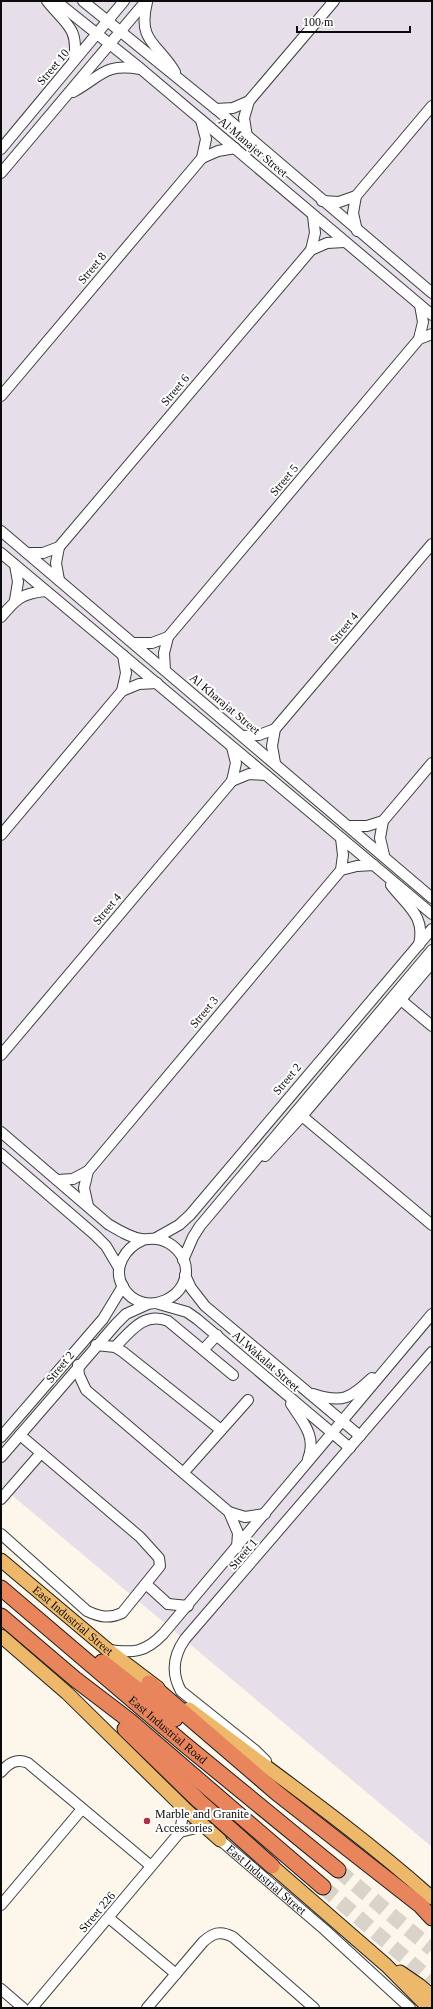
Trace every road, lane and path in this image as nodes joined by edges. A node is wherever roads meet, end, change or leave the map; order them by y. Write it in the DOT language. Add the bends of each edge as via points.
graph roads {
  1 [pos="47,1"];
  2 [pos="56,1"];
  3 [pos="83,1"];
  4 [pos="124,1"];
  5 [pos="147,1"];
  6 [pos="334,1"];
  7 [pos="107,21"];
  8 [pos="121,32"];
  9 [pos="96,34"];
  10 [pos="110,44"];
  11 [pos="74,62"];
  12 [pos="141,69"];
  13 [pos="179,79"];
  14 [pos="66,96"];
  15 [pos="249,101"];
  16 [pos="432,106"];
  17 [pos="216,109"];
  18 [pos="201,120"];
  19 [pos="247,137"];
  20 [pos="235,148"];
  21 [pos="1,149"];
  22 [pos="202,158"];
  23 [pos="1,173"];
  24 [pos="356,196"];
  25 [pos="322,200"];
  26 [pos="313,216"];
  27 [pos="357,231"];
  28 [pos="344,242"];
  29 [pos="311,250"];
  30 [pos="432,293"];
  31 [pos="420,305"];
  32 [pos="432,315"];
  33 [pos="432,334"];
  34 [pos="420,339"];
  35 [pos="1,396"];
  36 [pos="1,531"];
  37 [pos="432,544"];
  38 [pos="59,547"];
  39 [pos="1,552"];
  40 [pos="26,553"];
  41 [pos="16,565"];
  42 [pos="59,580"];
  43 [pos="46,590"];
  44 [pos="15,600"];
  45 [pos="1,617"];
  46 [pos="168,637"];
  47 [pos="134,643"];
  48 [pos="124,655"];
  49 [pos="165,670"];
  50 [pos="157,683"];
  51 [pos="122,692"];
  52 [pos="275,729"];
  53 [pos="243,736"];
  54 [pos="232,747"];
  55 [pos="275,763"];
  56 [pos="432,763"];
  57 [pos="266,775"];
  58 [pos="232,781"];
  59 [pos="383,821"];
  60 [pos="350,826"];
  61 [pos="1,835"];
  62 [pos="341,838"];
  63 [pos="384,855"];
  64 [pos="374,865"];
  65 [pos="341,870"];
  66 [pos="401,870"];
  67 [pos="384,873"];
  68 [pos="432,887"];
  69 [pos="432,898"];
  70 [pos="432,914"];
  71 [pos="432,929"];
  72 [pos="418,945"];
  73 [pos="432,950"];
  74 [pos="432,963"];
  75 [pos="401,1000"];
  76 [pos="432,1026"];
  77 [pos="1,1055"];
  78 [pos="302,1116"];
  79 [pos="1,1132"];
  80 [pos="1,1154"];
  81 [pos="88,1171"];
  82 [pos="57,1180"];
  83 [pos="234,1184"];
  84 [pos="88,1206"];
  85 [pos="432,1225"];
  86 [pos="156,1238"];
  87 [pos="142,1240"];
  88 [pos="184,1260"];
  89 [pos="119,1268"];
  90 [pos="185,1275"];
  91 [pos="123,1286"];
  92 [pos="148,1304"];
  93 [pos="159,1304"];
  94 [pos="432,1314"];
  95 [pos="217,1335"];
  96 [pos="96,1345"];
  97 [pos="115,1347"];
  98 [pos="204,1349"];
  99 [pos="432,1352"];
  100 [pos="399,1354"];
  101 [pos="78,1365"];
  102 [pos="233,1375"];
  103 [pos="308,1392"];
  104 [pos="285,1394"];
  105 [pos="248,1400"];
  106 [pos="342,1421"];
  107 [pos="221,1430"];
  108 [pos="332,1433"];
  109 [pos="20,1435"];
  110 [pos="360,1436"];
  111 [pos="1,1437"];
  112 [pos="350,1448"];
  113 [pos="41,1453"];
  114 [pos="1,1457"];
  115 [pos="305,1467"];
  116 [pos="184,1472"];
  117 [pos="1,1499"];
  118 [pos="229,1512"];
  119 [pos="265,1514"];
  120 [pos="1,1534"];
  121 [pos="237,1548"];
  122 [pos="1,1560"];
  123 [pos="146,1584"];
  124 [pos="1,1588"];
  125 [pos="168,1604"];
  126 [pos="188,1606"];
  127 [pos="1,1616"];
  128 [pos="173,1624"];
  129 [pos="49,1628"];
  130 [pos="1,1636"];
  131 [pos="108,1650"];
  132 [pos="75,1678"];
  133 [pos="149,1683"];
  134 [pos="159,1762"];
  135 [pos="269,1768"];
  136 [pos="1,1772"];
  137 [pos="277,1794"];
  138 [pos="171,1796"];
  139 [pos="184,1808"];
  140 [pos="82,1809"];
  141 [pos="204,1826"];
  142 [pos="180,1832"];
  143 [pos="220,1840"];
  144 [pos="151,1866"];
  145 [pos="272,1866"];
  146 [pos="338,1870"];
  147 [pos="323,1887"];
  148 [pos="426,1902"];
  149 [pos="1,1905"];
  150 [pos="109,1918"];
  151 [pos="432,1918"];
  152 [pos="386,1965"];
  153 [pos="176,1974"];
  154 [pos="1,1989"];
  155 [pos="432,1996"];
  156 [pos="23,2008"];
  157 [pos="32,2008"];
  158 [pos="147,2008"];
  159 [pos="314,2008"];
  160 [pos="410,2008"];
  161 [pos="429,2008"];
  1 -- 11 [label="street" via="66,20 74,36"];
  2 -- 9 [label="street, Al Manajer Street"];
  3 -- 7 [label="street, Al Manajer Street"];
  4 -- 7 [label="street, Street 10"];
  5 -- 8 [label="street"];
  5 -- 13 [label="street" via="143,15 145,32 170,63"];
  6 -- 15 [label="street"];
  7 -- 8 [label="street, Al Manajer Street"];
  7 -- 9 [label="street, Street 10"];
  8 -- 10 [label="street"];
  8 -- 13 [label="street, Al Manajer Street"];
  9 -- 10 [label="street, Al Manajer Street"];
  9 -- 11 [label="street, Street 10"];
  10 -- 12 [label="street, Al Manajer Street"];
  10 -- 14 [label="street"];
  11 -- 21 [label="street, Street 10"];
  12 -- 14 [label="street" via="126,66 109,68"];
  12 -- 18 [label="street, Al Manajer Street"];
  13 -- 17 [label="street, Al Manajer Street"];
  14 -- 23 [label="street"];
  15 -- 17 [label="street" via="233,108"];
  15 -- 19 [label="street" via="244,118"];
  16 -- 24 [label="street"];
  17 -- 19 [label="street, Al Manajer Street"];
  18 -- 20 [label="street, Al Manajer Street"];
  18 -- 22 [label="street, Street 8" via="206,139"];
  19 -- 25 [label="street, Al Manajer Street"];
  20 -- 22 [label="street, Street 8" via="218,151"];
  20 -- 26 [label="street, Al Manajer Street"];
  22 -- 35 [label="street, Street 8"];
  24 -- 25 [label="street" via="339,202"];
  24 -- 27 [label="street" via="353,213"];
  25 -- 27 [label="street, Al Manajer Street"];
  26 -- 28 [label="street, Al Manajer Street"];
  26 -- 29 [label="street, Street 6" via="315,233"];
  27 -- 30 [label="street, Al Manajer Street"];
  28 -- 29 [label="street" via="327,244"];
  28 -- 31 [label="street, Al Manajer Street"];
  29 -- 38 [label="street, Street 6"];
  31 -- 32 [label="street, Al Manajer Street"];
  31 -- 34 [label="street"];
  33 -- 34 [label="street, Street 5"];
  34 -- 46 [label="street, Street 5"];
  36 -- 40 [label="street, Al Kharajat Street"];
  37 -- 52 [label="street, Street 4"];
  38 -- 40 [label="street" via="43,553"];
  38 -- 42 [label="street" via="56,563"];
  39 -- 41 [label="street"];
  40 -- 42 [label="street, Al Kharajat Street"];
  41 -- 43 [label="street"];
  41 -- 44 [label="street" via="18,582"];
  42 -- 47 [label="street, Al Kharajat Street"];
  43 -- 44 [label="street" via="30,593"];
  43 -- 48 [label="street"];
  44 -- 45 [label="street"];
  46 -- 47 [label="street" via="152,643"];
  46 -- 49 [label="street, Street 5" via="164,653"];
  47 -- 49 [label="street, Al Kharajat Street"];
  48 -- 50 [label="street"];
  48 -- 51 [label="street" via="126,673"];
  49 -- 53 [label="street, Al Kharajat Street"];
  50 -- 51 [label="street" via="139,684"];
  50 -- 54 [label="street"];
  51 -- 61 [label="street"];
  52 -- 53 [label="street" via="259,735"];
  52 -- 55 [label="street" via="272,746"];
  53 -- 55 [label="street, Al Kharajat Street"];
  54 -- 57 [label="street"];
  54 -- 58 [label="street, Street 4" via="236,763"];
  55 -- 60 [label="street, Al Kharajat Street"];
  56 -- 59 [label="street"];
  57 -- 58 [label="street, Street 4" via="249,774"];
  57 -- 62 [label="street"];
  58 -- 77 [label="street, Street 4"];
  59 -- 60 [label="street" via="367,826"];
  59 -- 63 [label="street" via="380,838"];
  60 -- 63 [label="street, Al Kharajat Street"];
  62 -- 64 [label="street"];
  62 -- 65 [label="street"];
  63 -- 66 [label="street, Al Kharajat Street"];
  64 -- 65 [label="street"];
  64 -- 67 [label="street"];
  65 -- 81 [label="street, Street 3"];
  66 -- 68 [label="street"];
  66 -- 69 [label="street, Al Kharajat Street"];
  67 -- 70 [label="street"];
  67 -- 72 [label="street" via="390,885 416,914 421,932"];
  71 -- 72 [label="street, Street 2"];
  72 -- 86 [label="street, Street 2" via="190,1215 179,1225"];
  73 -- 83 [label="street"];
  74 -- 75 [label="street"];
  75 -- 76 [label="street"];
  75 -- 78 [label="street"];
  78 -- 83 [label="street" via="256,1166"];
  78 -- 85 [label="street"];
  79 -- 82 [label="street"];
  80 -- 89 [label="street" via="95,1235 106,1246"];
  81 -- 82 [label="street, Street 3" via="73,1179"];
  81 -- 84 [label="street" via="84,1188"];
  82 -- 84 [label="street"];
  83 -- 88 [label="street" via="193,1237"];
  84 -- 87 [label="street" via="108,1224"];
  86 -- 87 [label="street"];
  86 -- 88 [label="street" via="173,1245"];
  87 -- 89 [label="street" via="127,1250"];
  88 -- 90 [label="street"];
  89 -- 91 [label="street"];
  90 -- 93 [label="street" via="177,1294"];
  90 -- 103 [label="street, Al Wakalat Street" via="191,1288 205,1306"];
  91 -- 92 [label="street" via="133,1298"];
  91 -- 111 [label="street, Street 2" via="102,1318"];
  92 -- 93 [label="street"];
  92 -- 96 [label="street, Street 2" via="126,1314"];
  93 -- 95 [label="street, Al Wakalat Street" via="187,1312"];
  94 -- 100 [label="street, Street 1"];
  95 -- 98 [label="street"];
  95 -- 104 [label="street, Al Wakalat Street"];
  96 -- 97 [label="street"];
  96 -- 101 [label="street, Street 2"];
  97 -- 98 [label="street" via="141,1322 154,1318 168,1321"];
  97 -- 107 [label="street"];
  98 -- 102 [label="street"];
  99 -- 110 [label="street, Street 1"];
  100 -- 103 [label="street" via="357,1392 346,1398 332,1399"];
  100 -- 106 [label="street, Street 1"];
  101 -- 109 [label="street, Street 2"];
  101 -- 116 [label="street, Street 1" via="80,1379 86,1390"];
  103 -- 106 [label="street, Al Wakalat Street"];
  104 -- 108 [label="street, Al Wakalat Street"];
  104 -- 115 [label="street" via="312,1439 311,1452"];
  105 -- 107 [label="street"];
  106 -- 108 [label="street, Street 1"];
  106 -- 110 [label="street, Al Wakalat Street"];
  107 -- 116 [label="street"];
  108 -- 112 [label="street, Al Wakalat Street"];
  108 -- 115 [label="street, Street 1"];
  109 -- 113 [label="street"];
  109 -- 114 [label="street, Street 2"];
  110 -- 112 [label="street, Street 1"];
  112 -- 135 [label="street, Street 1" via="185,1639 175,1661 175,1677 181,1691 256,1751"];
  113 -- 117 [label="street"];
  113 -- 123 [label="street" via="140,1537 158,1556 160,1566"];
  115 -- 119 [label="street, Street 1"];
  116 -- 118 [label="street, Street 1"];
  118 -- 119 [label="street, Street 1" via="245,1517"];
  118 -- 121 [label="street, Street 1" via="236,1526"];
  119 -- 121 [label="street, Street 1"];
  120 -- 123 [label="street" via="87,1611 97,1616 114,1617 122,1613"];
  121 -- 126 [label="street, Street 1"];
  122 -- 131 [label="main road, East Industrial Street"];
  123 -- 125 [label="street"];
  124 -- 129 [label="highway, East Industrial Road"];
  125 -- 126 [label="street"];
  125 -- 128 [label="street"];
  126 -- 128 [label="street, Street 1"];
  127 -- 132 [label="highway, East Industrial Road"];
  128 -- 131 [label="street, Street 1" via="142,1650"];
  129 -- 137 [label="highway" via="100,1660 230,1762"];
  129 -- 146 [label="highway, East Industrial Road" via="183,1743"];
  130 -- 138 [label="main road, East Industrial Street" via="67,1693"];
  131 -- 133 [label="main road, East Industrial Street"];
  132 -- 134 [label="highway"];
  132 -- 147 [label="highway, East Industrial Road" via="130,1721"];
  133 -- 135 [label="main road, East Industrial Street"];
  133 -- 137 [label="highway"];
  134 -- 138 [label="main road"];
  134 -- 145 [label="highway"];
  135 -- 148 [label="main road, East Industrial Street" via="387,1861"];
  136 -- 140 [label="street" via="16,1761 28,1763"];
  137 -- 148 [label="highway"];
  138 -- 139 [label="main road, East Industrial Street"];
  139 -- 141 [label="main road, East Industrial Street"];
  139 -- 142 [label="street"];
  140 -- 144 [label="street"];
  140 -- 149 [label="street"];
  141 -- 142 [label="street"];
  141 -- 143 [label="main road, East Industrial Street"];
  142 -- 144 [label="street, Street 226"];
  143 -- 160 [label="street, East Industrial Street" via="325,1930"];
  144 -- 150 [label="street, Street 226"];
  145 -- 152 [label="main road, East Industrial Street"];
  148 -- 151 [label="highway"];
  150 -- 153 [label="street"];
  150 -- 157 [label="street, Street 226"];
  152 -- 155 [label="main road" via="412,1978"];
  152 -- 161 [label="main road, East Industrial Street"];
  153 -- 158 [label="street"];
  153 -- 159 [label="street" via="211,1935 218,1932 226,1933"];
  154 -- 156 [label="street"];
}
